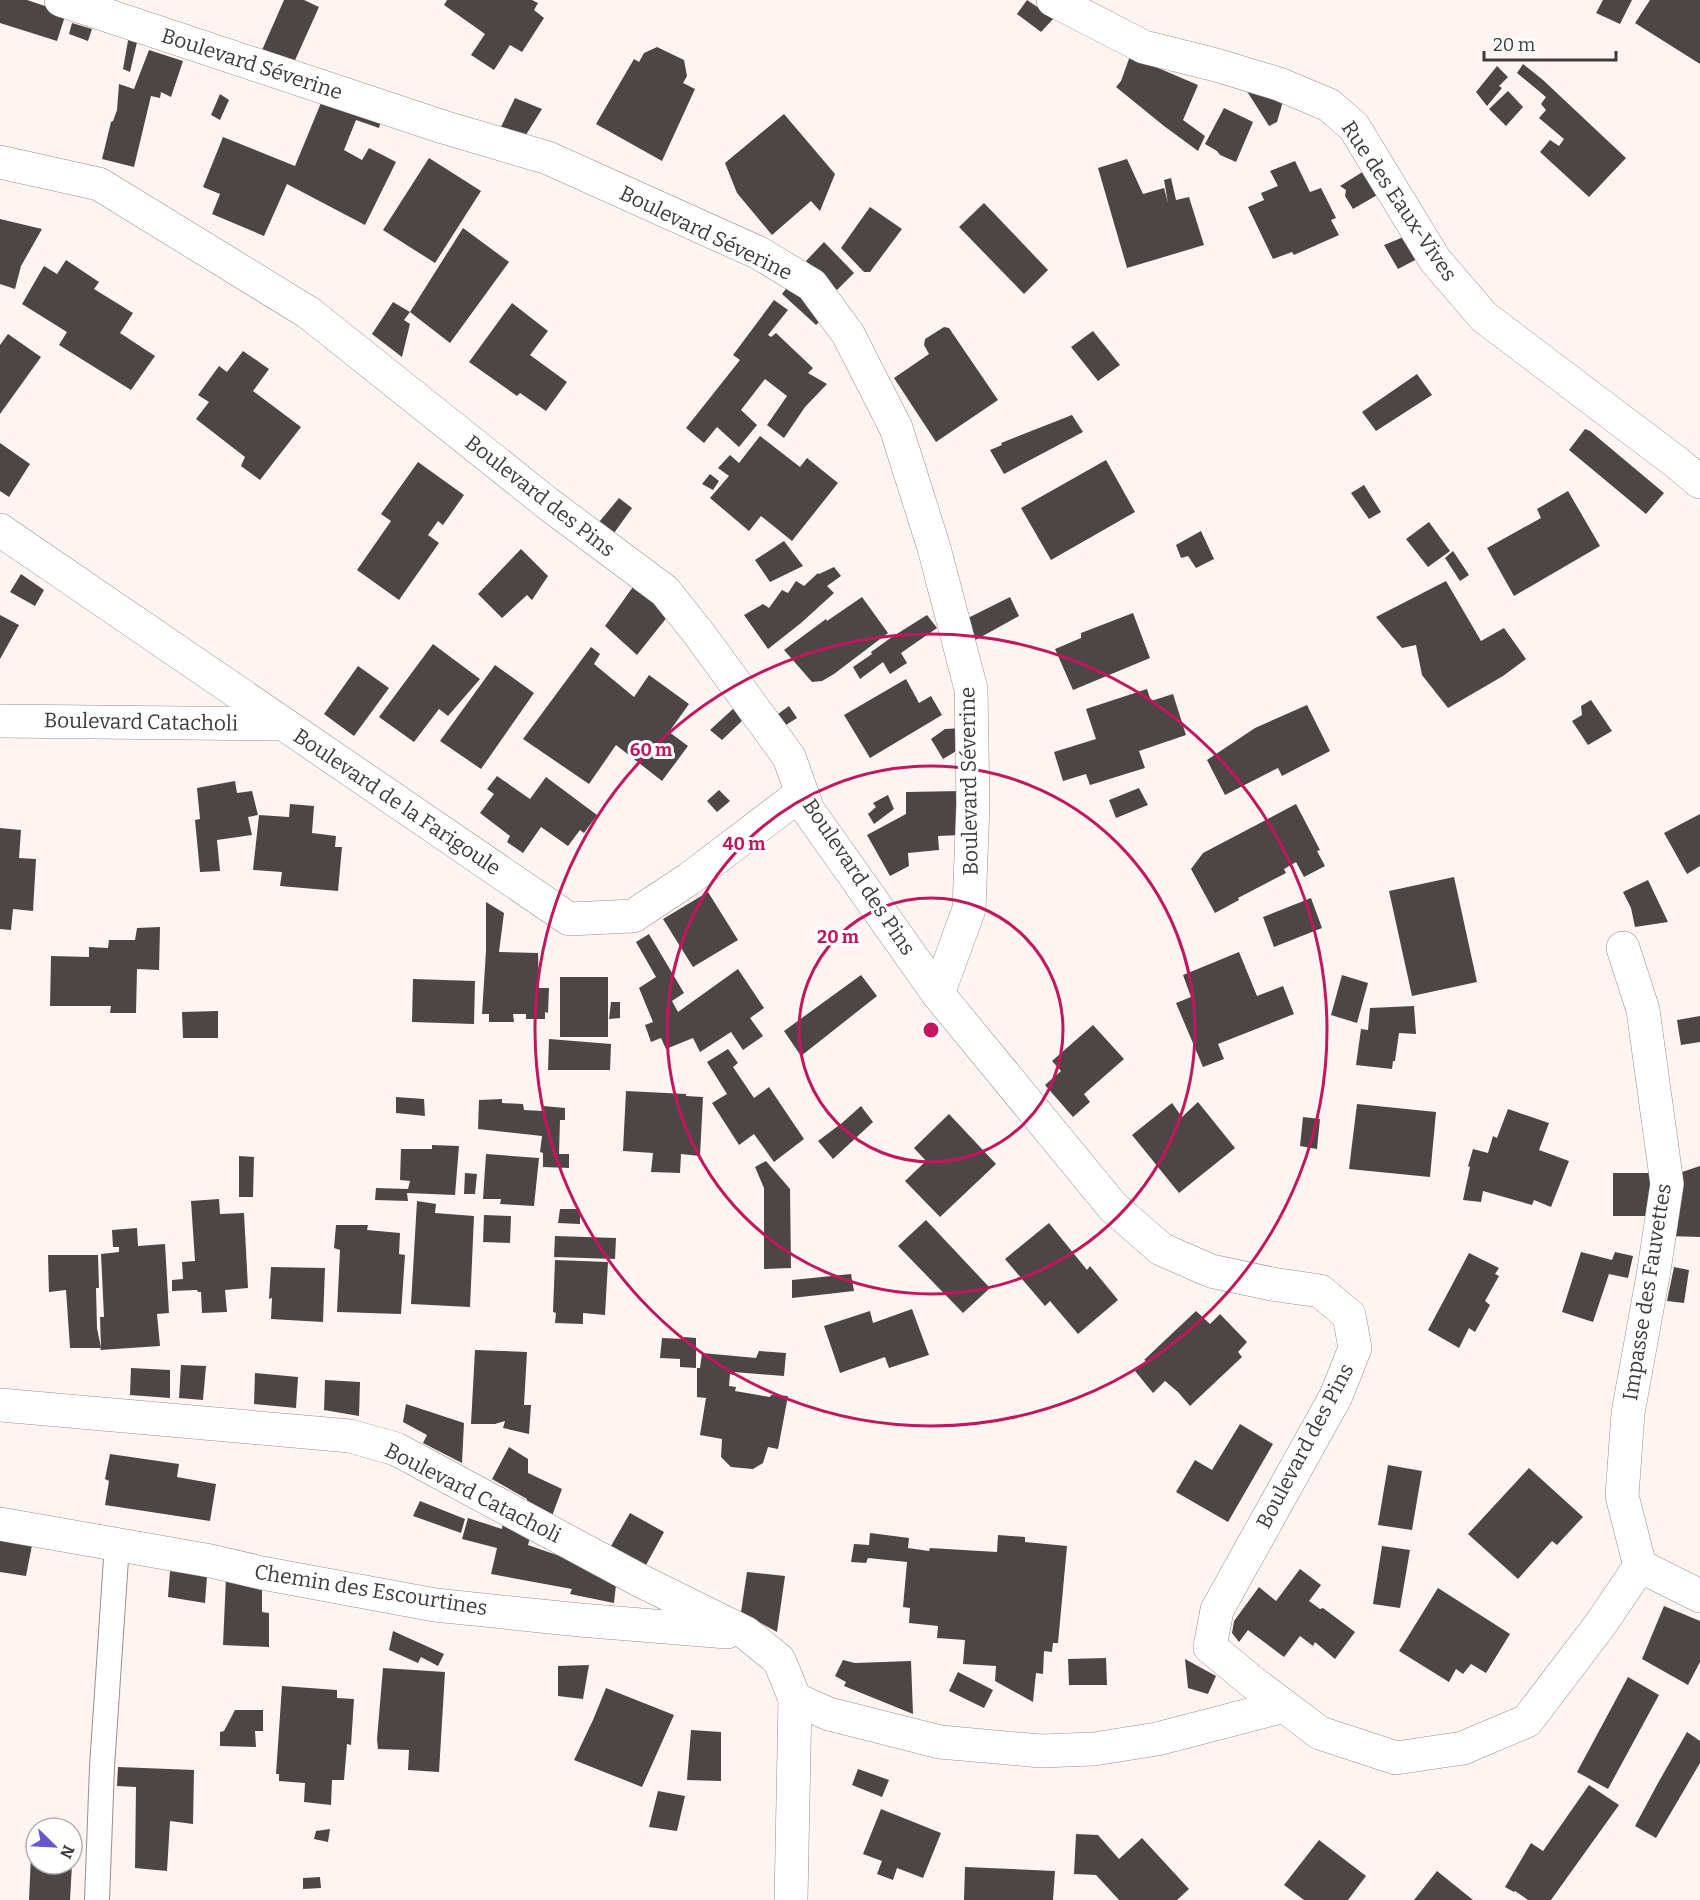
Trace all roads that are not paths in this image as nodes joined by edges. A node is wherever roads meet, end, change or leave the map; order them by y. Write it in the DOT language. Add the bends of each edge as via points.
graph roads {
  1 [pos="61,0"];
  2 [pos="1053,0"];
  3 [pos="0,162"];
  4 [pos="1700,482"];
  5 [pos="0,530"];
  6 [pos="0,721"];
  7 [pos="283,724"];
  8 [pos="802,793"];
  9 [pos="1623,948"];
  10 [pos="938,994"];
  11 [pos="0,1405"];
  12 [pos="0,1524"];
  13 [pos="117,1544"];
  14 [pos="1640,1566"];
  15 [pos="1700,1596"];
  16 [pos="746,1633"];
  17 [pos="795,1699"];
  18 [pos="1284,1706"];
  19 [pos="97,1900"];
  20 [pos="791,1900"];
  1 -- 10 [label="street, Boulevard Séverine" via="443,128 548,158 759,254 812,285 848,334 896,428 934,548 970,689 973,804 969,909"];
  2 -- 4 [label="street, Rue des Eaux-Vives" via="1144,47 1279,84 1329,105 1354,127 1435,260 1484,317"];
  3 -- 8 [label="street, Boulevard des Pins" via="99,184 309,313 547,503 665,591 789,757"];
  5 -- 7 [label="street, Boulevard de la Farigoule"];
  6 -- 7 [label="street, Boulevard Catacholi"];
  7 -- 8 [label="street, Boulevard de la Farigoule" via="569,919 633,916 689,879"];
  8 -- 10 [label="street, Boulevard des Pins" via="808,810"];
  9 -- 14 [label="street, Impasse des Fauvettes" via="1643,1010 1667,1184 1628,1413 1622,1496"];
  10 -- 18 [label="street, Boulevard des Pins" via="1113,1207 1161,1249 1211,1271 1320,1291 1349,1315 1355,1348 1336,1396 1217,1610 1210,1647"];
  11 -- 16 [label="street, Boulevard Catacholi" via="350,1436 396,1449"];
  12 -- 13 [label="street, Chemin des Escourtines"];
  13 -- 16 [label="street, Chemin des Escourtines" via="435,1605"];
  13 -- 19 [label="lane"];
  14 -- 15 [label="street"];
  14 -- 18 [label="street" via="1527,1721 1463,1748 1396,1758 1320,1734"];
  16 -- 17 [label="street, Boulevard Catacholi" via="779,1660"];
  17 -- 18 [label="street" via="829,1714 940,1742 1041,1751 1094,1749 1157,1739"];
  17 -- 20 [label="street"];
}
